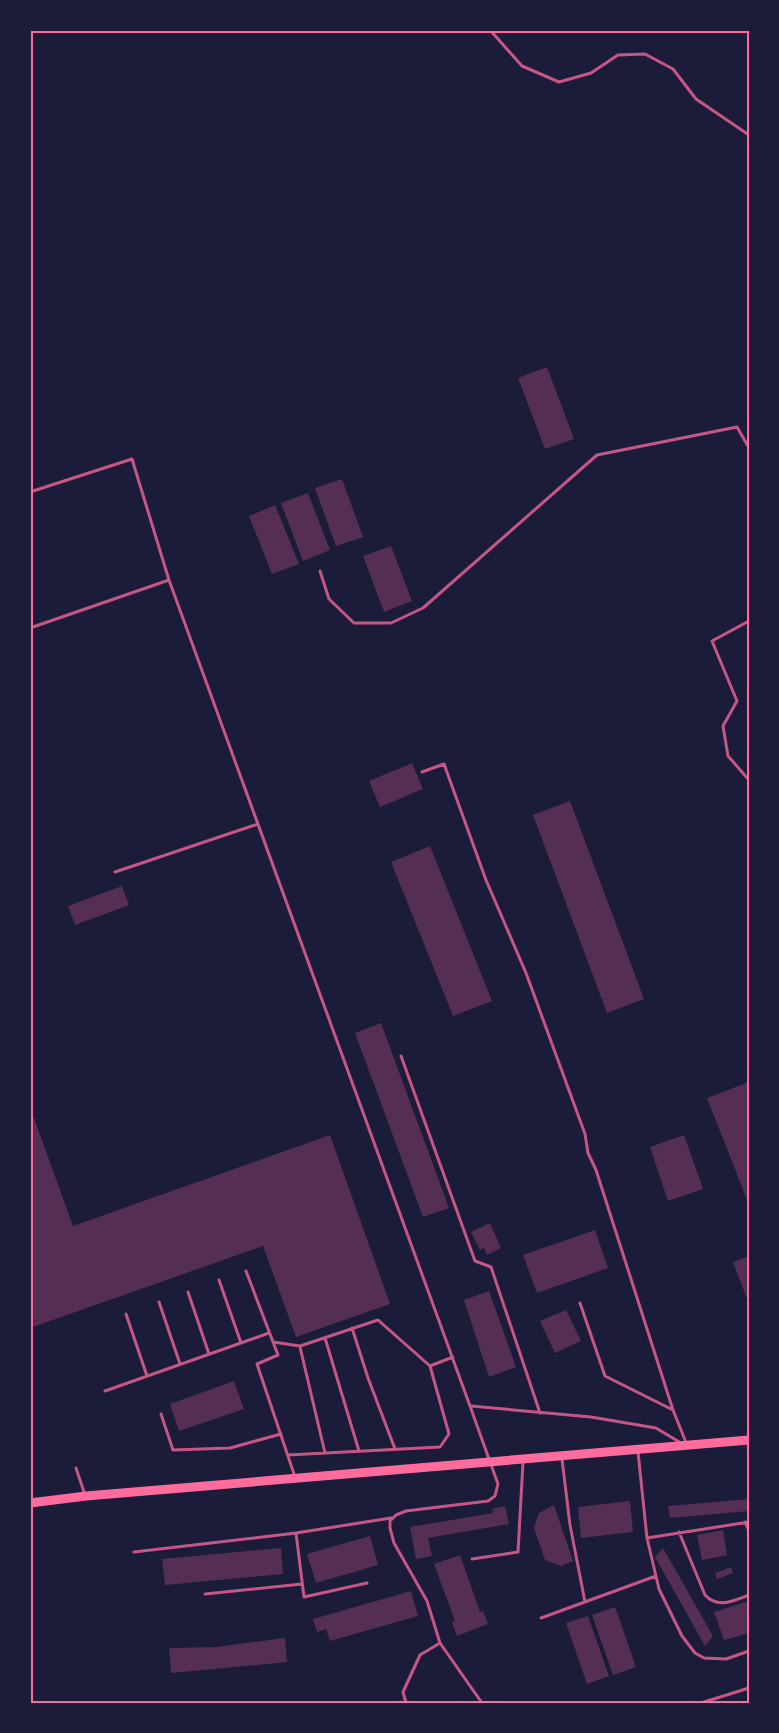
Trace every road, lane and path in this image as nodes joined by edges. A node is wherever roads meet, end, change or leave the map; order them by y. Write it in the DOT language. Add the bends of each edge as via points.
graph roads {
  1 [pos="490,30"];
  2 [pos="749,135"];
  3 [pos="749,448"];
  4 [pos="30,492"];
  5 [pos="320,571"];
  6 [pos="169,580"];
  7 [pos="749,621"];
  8 [pos="30,628"];
  9 [pos="422,772"];
  10 [pos="749,780"];
  11 [pos="258,824"];
  12 [pos="115,872"];
  13 [pos="401,1056"];
  14 [pos="246,1271"];
  15 [pos="219,1281"];
  16 [pos="188,1292"];
  17 [pos="159,1302"];
  18 [pos="580,1303"];
  19 [pos="126,1314"];
  20 [pos="352,1328"];
  21 [pos="269,1333"];
  22 [pos="325,1338"];
  23 [pos="273,1342"];
  24 [pos="242,1343"];
  25 [pos="300,1346"];
  26 [pos="209,1354"];
  27 [pos="453,1358"];
  28 [pos="180,1364"];
  29 [pos="430,1366"];
  30 [pos="147,1376"];
  31 [pos="105,1391"];
  32 [pos="470,1406"];
  33 [pos="673,1410"];
  34 [pos="540,1413"];
  35 [pos="161,1414"];
  36 [pos="281,1434"];
  37 [pos="749,1440"];
  38 [pos="688,1446"];
  39 [pos="395,1449"];
  40 [pos="638,1450"];
  41 [pos="359,1451"];
  42 [pos="325,1453"];
  43 [pos="288,1455"];
  44 [pos="562,1457"];
  45 [pos="523,1460"];
  46 [pos="490,1463"];
  47 [pos="76,1468"];
  48 [pos="296,1479"];
  49 [pos="86,1496"];
  50 [pos="30,1503"];
  51 [pos="393,1518"];
  52 [pos="747,1522"];
  53 [pos="749,1531"];
  54 [pos="679,1532"];
  55 [pos="296,1533"];
  56 [pos="647,1538"];
  57 [pos="134,1552"];
  58 [pos="472,1559"];
  59 [pos="656,1576"];
  60 [pos="367,1583"];
  61 [pos="302,1584"];
  62 [pos="205,1594"];
  63 [pos="749,1595"];
  64 [pos="585,1602"];
  65 [pos="542,1618"];
  66 [pos="440,1643"];
  67 [pos="749,1651"];
  68 [pos="749,1688"];
  69 [pos="406,1703"];
  70 [pos="482,1703"];
  71 [pos="701,1703"];
  1 -- 2 [label="lane" via="522,66 559,82 591,73 618,56 645,54 673,69 696,99"];
  3 -- 5 [label="lane" via="737,427 597,455 423,608 391,623 354,623 329,599"];
  4 -- 6 [label="lane" via="132,459"];
  6 -- 8 [label="lane"];
  6 -- 11 [label="lane"];
  7 -- 10 [label="lane" via="712,641 737,701 723,726 728,756"];
  9 -- 33 [label="lane" via="444,764 585,1134"];
  11 -- 12 [label="lane"];
  11 -- 27 [label="lane"];
  13 -- 34 [label="lane" via="475,1261 490,1267"];
  14 -- 21 [label="lane"];
  15 -- 24 [label="lane"];
  16 -- 26 [label="lane"];
  17 -- 28 [label="lane"];
  18 -- 33 [label="lane" via="605,1376"];
  19 -- 30 [label="lane"];
  20 -- 22 [label="lane"];
  20 -- 29 [label="lane" via="378,1320"];
  20 -- 39 [label="lane"];
  21 -- 23 [label="lane"];
  21 -- 24 [label="lane"];
  22 -- 25 [label="lane"];
  22 -- 41 [label="lane"];
  23 -- 25 [label="lane"];
  23 -- 36 [label="lane" via="278,1355 257,1364"];
  24 -- 26 [label="lane"];
  25 -- 42 [label="lane"];
  26 -- 28 [label="lane"];
  27 -- 29 [label="lane"];
  27 -- 32 [label="lane"];
  28 -- 30 [label="lane"];
  29 -- 39 [label="lane" via="449,1434 440,1447"];
  30 -- 31 [label="lane"];
  32 -- 34 [label="lane"];
  32 -- 46 [label="lane"];
  33 -- 38 [label="lane"];
  34 -- 38 [label="lane" via="656,1428"];
  35 -- 36 [label="lane" via="173,1449 230,1448"];
  36 -- 43 [label="lane"];
  37 -- 38 [label="main road"];
  38 -- 40 [label="main road"];
  39 -- 41 [label="lane"];
  40 -- 44 [label="main road"];
  40 -- 56 [label="lane"];
  41 -- 42 [label="lane"];
  42 -- 43 [label="lane"];
  43 -- 48 [label="lane"];
  44 -- 45 [label="main road"];
  44 -- 64 [label="lane"];
  45 -- 46 [label="main road"];
  45 -- 58 [label="lane" via="518,1552"];
  46 -- 48 [label="main road"];
  46 -- 51 [label="lane" via="498,1484 492,1499 406,1511"];
  47 -- 49 [label="lane"];
  48 -- 49 [label="main road"];
  49 -- 50 [label="main road"];
  51 -- 55 [label="lane"];
  51 -- 66 [label="lane" via="390,1528 394,1543 428,1601"];
  52 -- 53 [label="lane"];
  52 -- 54 [label="lane"];
  54 -- 56 [label="lane"];
  54 -- 63 [label="lane" via="709,1599 726,1603"];
  55 -- 57 [label="lane"];
  55 -- 61 [label="lane"];
  56 -- 59 [label="lane"];
  59 -- 64 [label="lane"];
  59 -- 67 [label="lane" via="682,1636 695,1653 715,1660"];
  60 -- 61 [label="lane" via="304,1597"];
  61 -- 62 [label="lane"];
  64 -- 65 [label="lane"];
  66 -- 69 [label="lane" via="420,1654 403,1692"];
  66 -- 70 [label="lane"];
  68 -- 71 [label="lane"];
}
